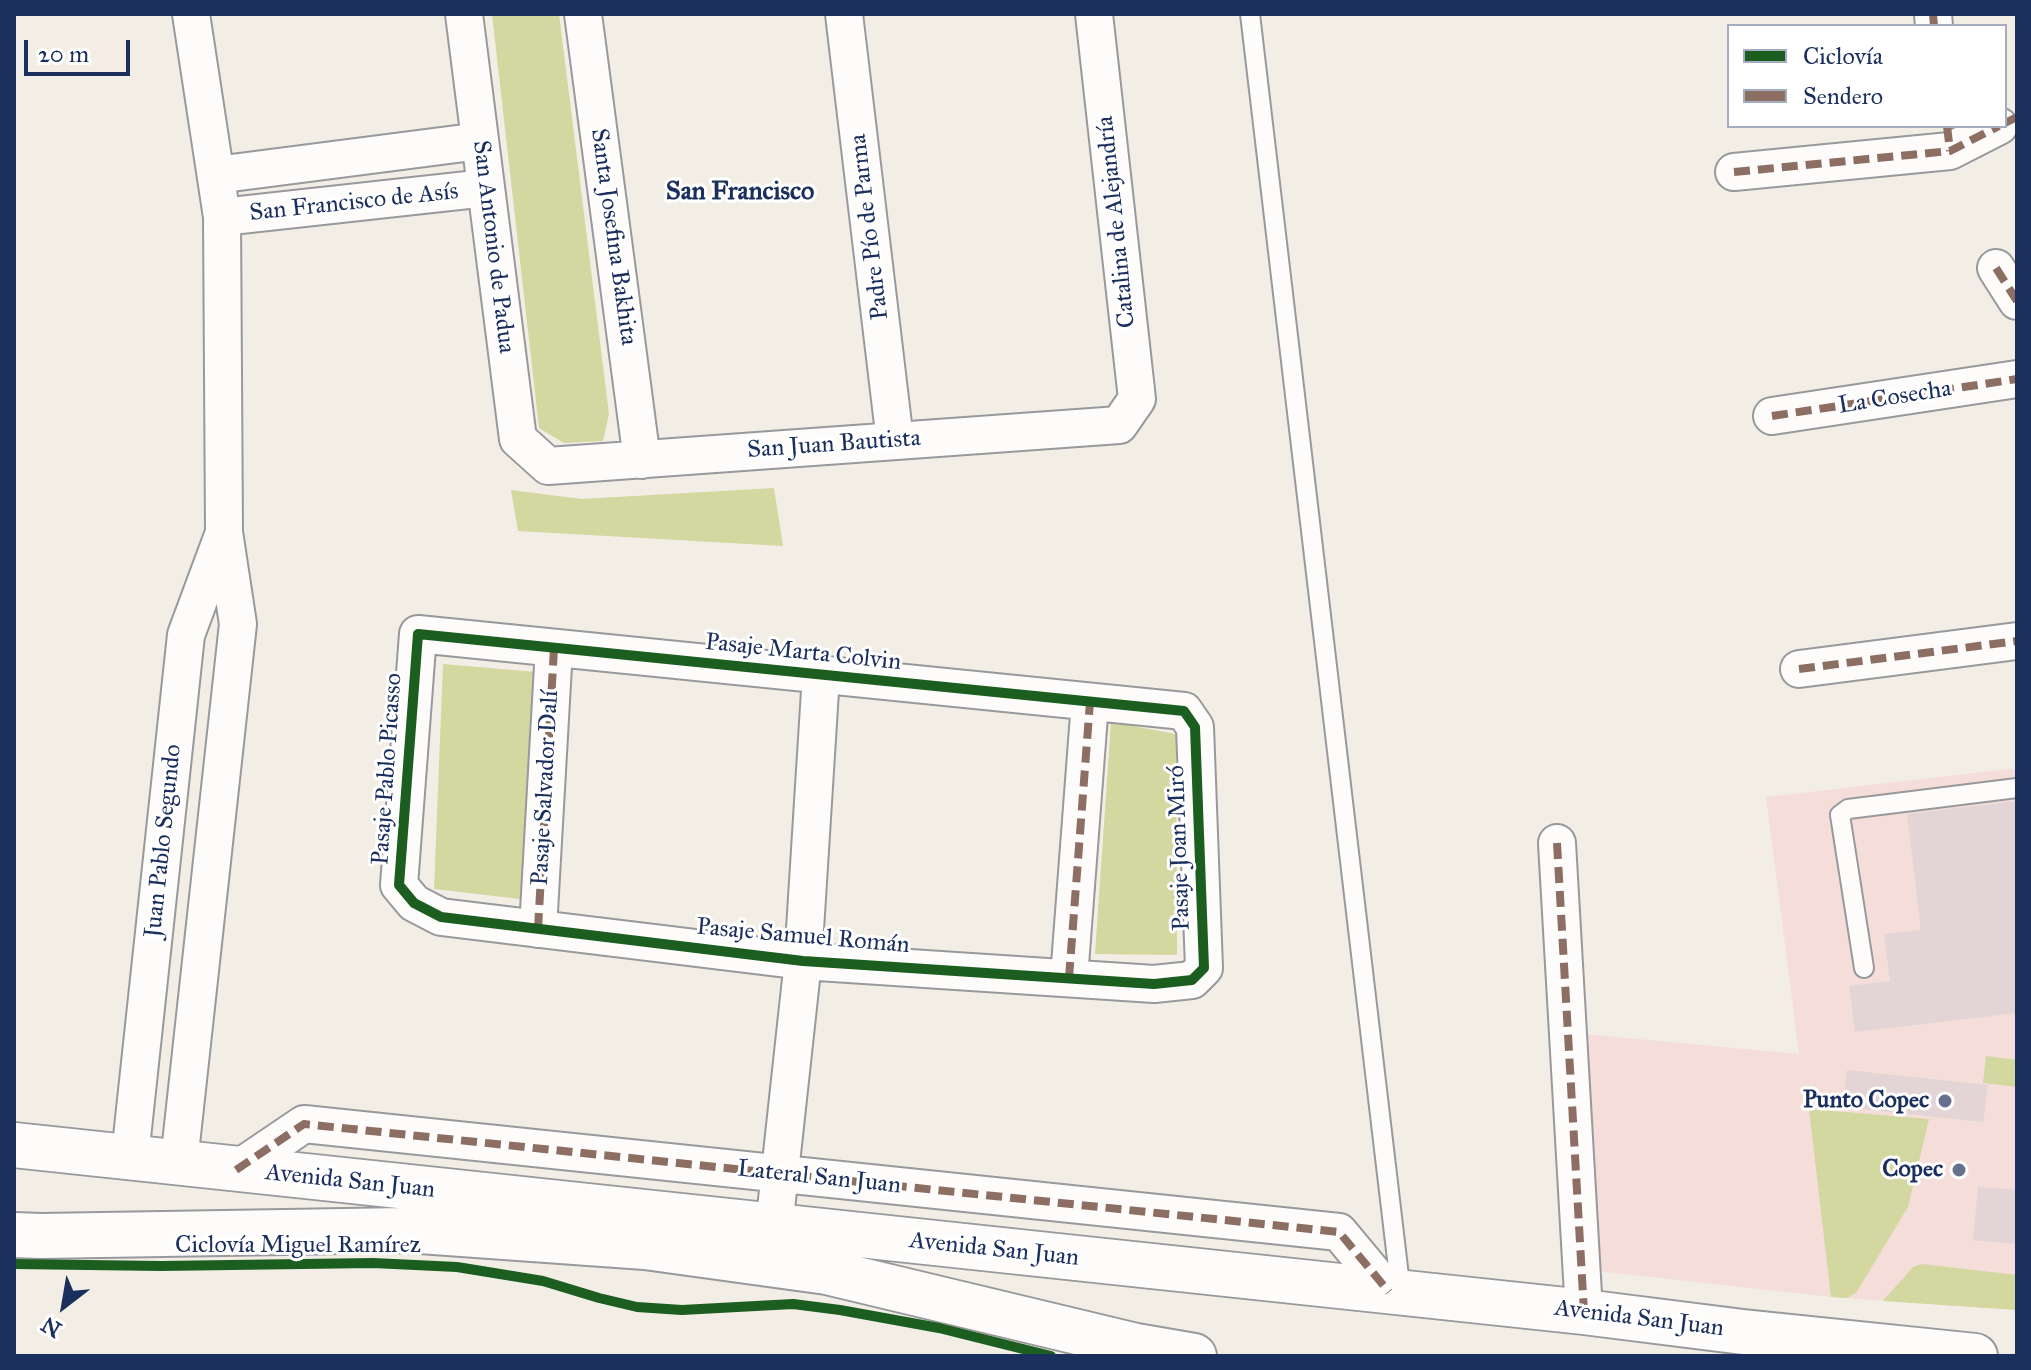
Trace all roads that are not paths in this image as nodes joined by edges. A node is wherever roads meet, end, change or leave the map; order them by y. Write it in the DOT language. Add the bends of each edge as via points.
graph roads {
  1 [pos="191,14"];
  2 [pos="464,14"];
  3 [pos="583,14"];
  4 [pos="844,14"];
  5 [pos="1094,14"];
  6 [pos="1250,14"];
  7 [pos="1990,128"];
  8 [pos="1948,138"];
  9 [pos="480,141"];
  10 [pos="1734,172"];
  11 [pos="216,175"];
  12 [pos="486,188"];
  13 [pos="222,217"];
  14 [pos="1996,268"];
  15 [pos="2017,301"];
  16 [pos="2017,379"];
  17 [pos="1772,416"];
  18 [pos="1119,425"];
  19 [pos="895,441"];
  20 [pos="642,460"];
  21 [pos="548,466"];
  22 [pos="224,532"];
  23 [pos="418,634"];
  24 [pos="2017,641"];
  25 [pos="554,648"];
  26 [pos="1799,669"];
  27 [pos="821,675"];
  28 [pos="1090,702"];
  29 [pos="1184,711"];
  30 [pos="2017,788"];
  31 [pos="1557,843"];
  32 [pos="414,903"];
  33 [pos="538,929"];
  34 [pos="803,961"];
  35 [pos="1864,968"];
  36 [pos="1069,978"];
  37 [pos="1192,980"];
  38 [pos="14,1145"];
  39 [pos="130,1156"];
  40 [pos="179,1162"];
  41 [pos="236,1170"];
  42 [pos="780,1174"];
  43 [pos="774,1227"];
  44 [pos="14,1235"];
  45 [pos="1395,1292"];
  46 [pos="1584,1312"];
  47 [pos="1743,1332"];
  48 [pos="1194,1356"];
  49 [pos="1782,1356"];
  50 [pos="1975,1356"];
  1 -- 11 [label="street, Juan Pablo Segundo"];
  2 -- 9 [label="street, San Antonio de Padua"];
  3 -- 20 [label="street, Santa Josefina Bakhita"];
  4 -- 19 [label="street, Padre Pío de Parma"];
  5 -- 18 [label="street, Catalina de Alejandría" via="1137,399"];
  6 -- 45 [label="lane"];
  7 -- 8 [label="street"];
  8 -- 10 [label="street"];
  9 -- 11 [label="street, San Francisco de Asís"];
  9 -- 12 [label="street, San Antonio de Padua"];
  11 -- 13 [label="street, Juan Pablo Segundo"];
  12 -- 13 [label="street, San Francisco de Asís"];
  12 -- 21 [label="street, San Antonio de Padua" via="518,439"];
  13 -- 22 [label="street, Juan Pablo Segundo"];
  14 -- 15 [label="street"];
  16 -- 17 [label="street, La Cosecha"];
  18 -- 19 [label="street, San Juan Bautista"];
  19 -- 20 [label="street, San Juan Bautista"];
  20 -- 21 [label="street, San Juan Bautista"];
  22 -- 39 [label="street, Juan Pablo Segundo" via="186,635"];
  22 -- 40 [label="street, Juan Pablo Segundo" via="238,624"];
  23 -- 25 [label="street, Pasaje Marta Colvin"];
  23 -- 32 [label="street, Pasaje Pablo Picasso" via="399,885"];
  24 -- 26 [label="street"];
  25 -- 27 [label="street, Pasaje Marta Colvin"];
  25 -- 33 [label="street, Pasaje Salvador Dalí"];
  27 -- 28 [label="street, Pasaje Marta Colvin"];
  27 -- 34 [label="street"];
  28 -- 29 [label="street, Pasaje Marta Colvin"];
  28 -- 36 [label="street"];
  29 -- 37 [label="street, Pasaje Joan Miró" via="1195,727 1204,968"];
  30 -- 35 [label="lane" via="1848,809 1840,815"];
  31 -- 46 [label="street"];
  32 -- 33 [label="street, Pasaje Samuel Román" via="441,917"];
  33 -- 34 [label="street, Pasaje Samuel Román"];
  34 -- 36 [label="street, Pasaje Samuel Román"];
  34 -- 42 [label="street"];
  36 -- 37 [label="street, Pasaje Samuel Román" via="1154,984"];
  38 -- 39 [label="main road, Avenida San Juan"];
  39 -- 40 [label="main road, Avenida San Juan"];
  40 -- 41 [label="main road, Avenida San Juan"];
  41 -- 42 [label="street, Lateral San Juan" via="304,1124"];
  41 -- 43 [label="main road, Avenida San Juan"];
  42 -- 43 [label="street"];
  42 -- 45 [label="street, Lateral San Juan" via="1339,1232"];
  43 -- 45 [label="main road, Avenida San Juan"];
  44 -- 48 [label="main road, Avenida San Juan" via="406,1230 645,1247 827,1272"];
  45 -- 46 [label="main road, Avenida San Juan"];
  46 -- 47 [label="main road, Avenida San Juan"];
  47 -- 49 [label="main road"];
  47 -- 50 [label="main road, Avenida San Juan"];
}
